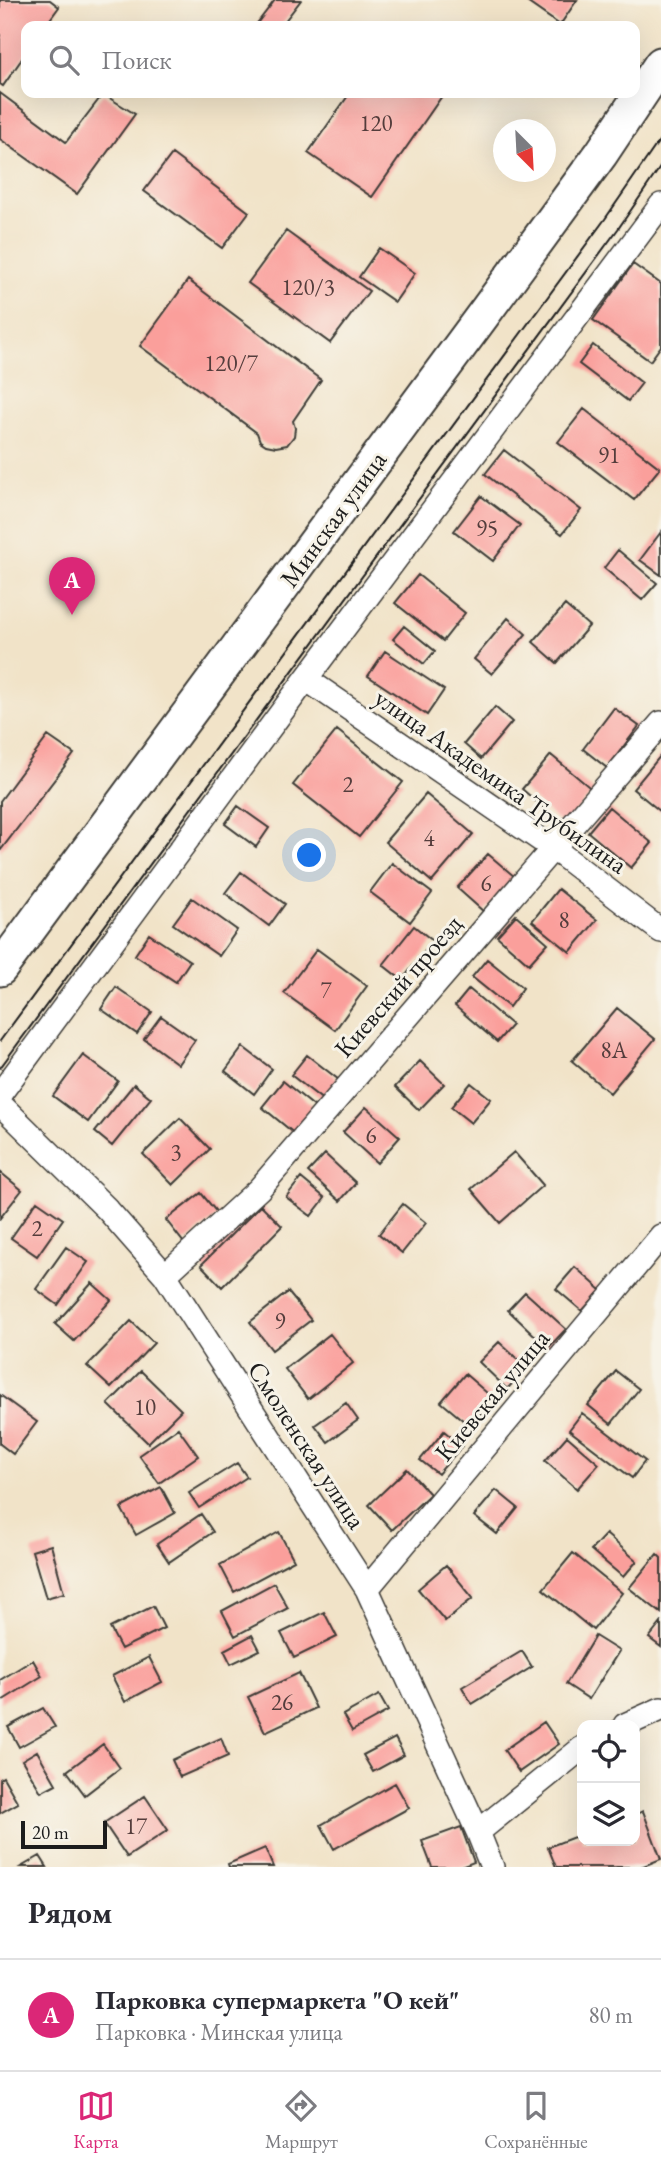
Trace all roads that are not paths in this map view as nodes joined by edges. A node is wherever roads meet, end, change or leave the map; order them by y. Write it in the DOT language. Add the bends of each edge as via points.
graph roads {
  1 [pos="661,64"];
  2 [pos="640,95"];
  3 [pos="638,98"];
  4 [pos="661,205"];
  5 [pos="306,679"];
  6 [pos="661,723"];
  7 [pos="554,849"];
  8 [pos="661,931"];
  9 [pos="0,969"];
  10 [pos="0,1094"];
  11 [pos="0,1104"];
  12 [pos="661,1236"];
  13 [pos="165,1275"];
  14 [pos="367,1590"];
  15 [pos="661,1709"];
  16 [pos="636,1720"];
  17 [pos="577,1752"];
  18 [pos="478,1832"];
  19 [pos="492,1867"];
  1 -- 2 [label="main road, Минская улица"];
  3 -- 9 [label="main road, Минская улица" via="483,316"];
  4 -- 5 [label="street"];
  5 -- 7 [label="street, улица Академика Трубилина"];
  5 -- 10 [label="street"];
  6 -- 7 [label="street, Киевский проезд"];
  7 -- 8 [label="street, улица Академика Трубилина"];
  7 -- 13 [label="street, Киевский проезд" via="259,1189"];
  11 -- 13 [label="street, Смоленская улица" via="107,1209"];
  12 -- 14 [label="street, Киевская улица"];
  13 -- 14 [label="street, Смоленская улица"];
  14 -- 18 [label="street, Смоленская улица"];
  15 -- 16 [label="street"];
  17 -- 18 [label="street"];
  18 -- 19 [label="street, Смоленская улица"];
}
